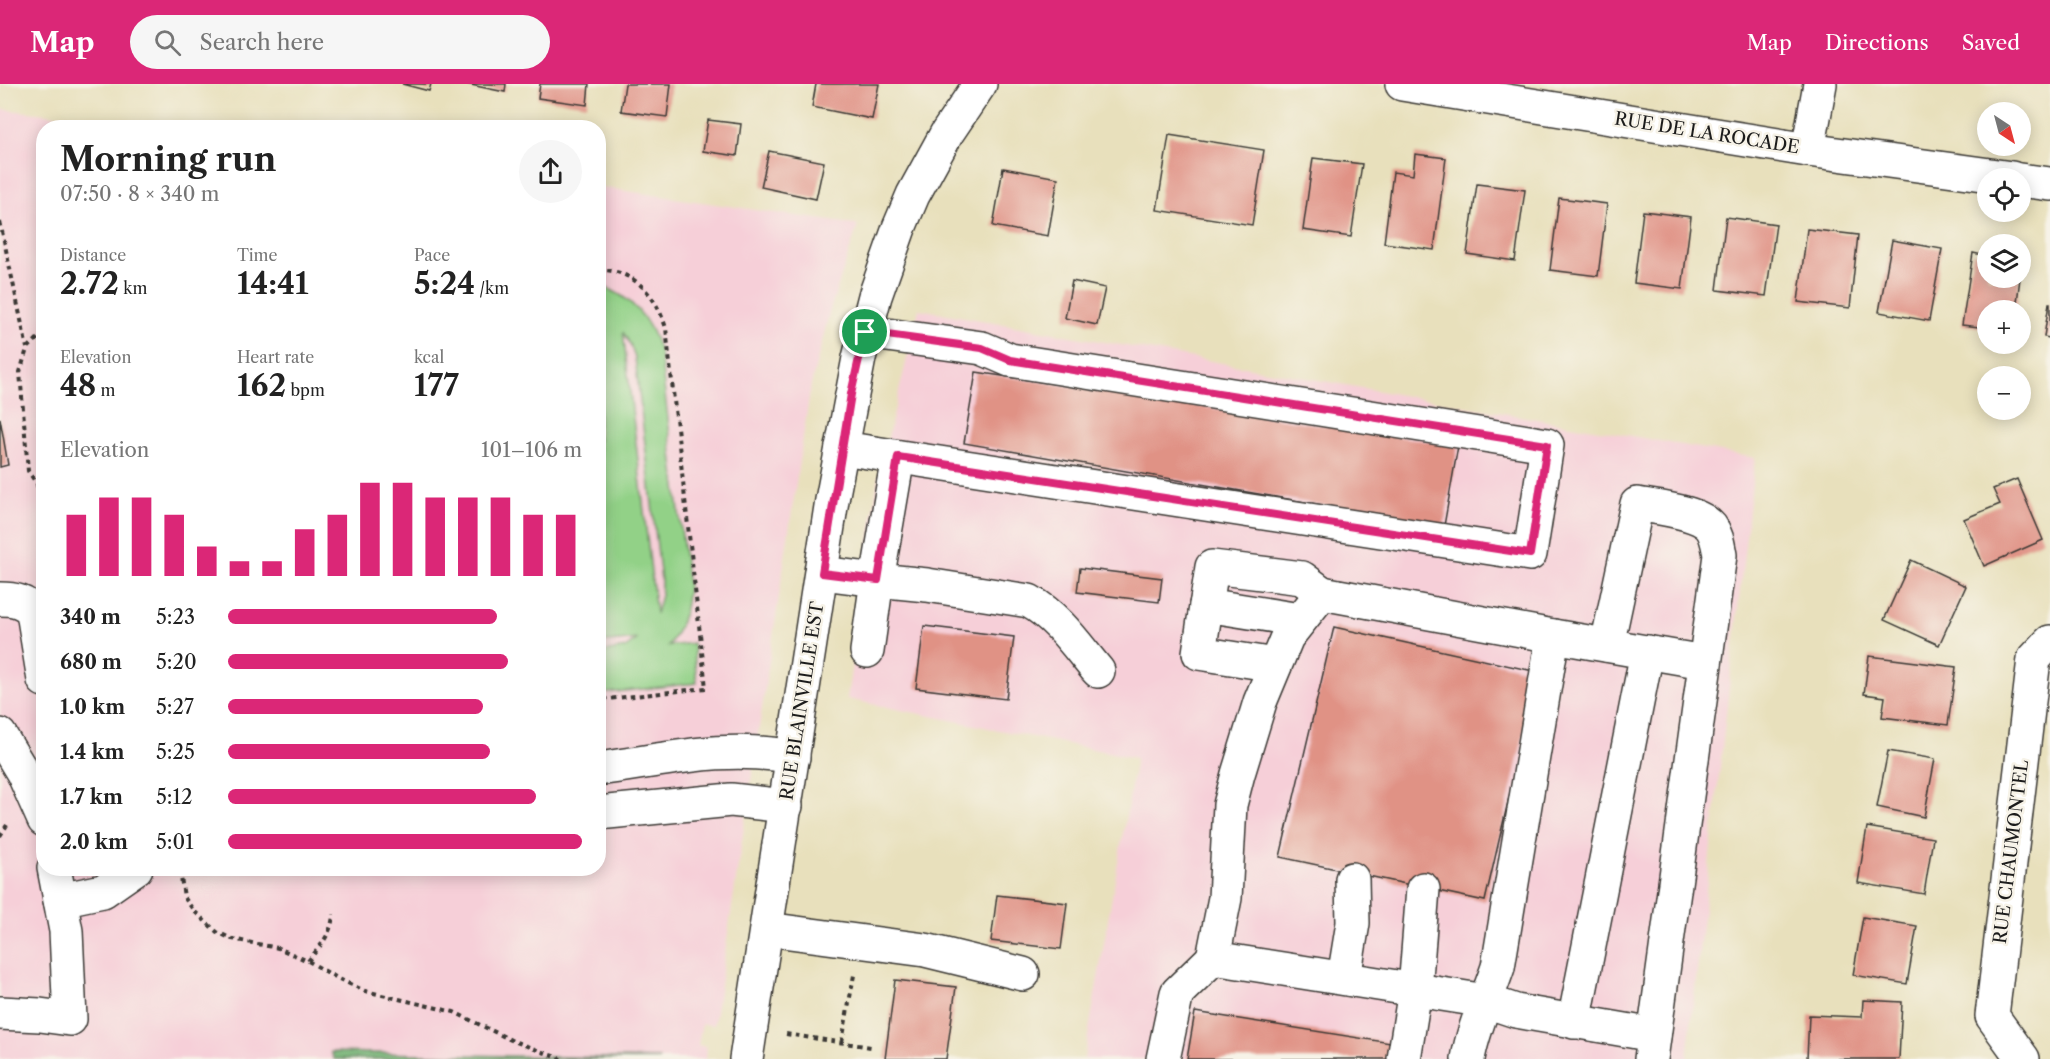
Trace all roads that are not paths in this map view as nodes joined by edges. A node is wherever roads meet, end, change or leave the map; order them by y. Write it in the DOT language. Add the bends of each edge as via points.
graph roads {
  1 [pos="980,84"];
  2 [pos="1402,84"];
  3 [pos="1820,84"];
  4 [pos="1808,150"];
  5 [pos="1977,173"];
  6 [pos="2031,181"];
  7 [pos="2050,184"];
  8 [pos="865,332"];
  9 [pos="842,448"];
  10 [pos="898,457"];
  11 [pos="822,573"];
  12 [pos="878,580"];
  13 [pos="1322,593"];
  14 [pos="0,596"];
  15 [pos="1206,605"];
  16 [pos="1300,620"];
  17 [pos="36,631"];
  18 [pos="1553,636"];
  19 [pos="2050,642"];
  20 [pos="1607,645"];
  21 [pos="867,651"];
  22 [pos="1647,652"];
  23 [pos="1704,662"];
  24 [pos="1275,665"];
  25 [pos="1098,670"];
  26 [pos="0,735"];
  27 [pos="793,757"];
  28 [pos="606,768"];
  29 [pos="36,800"];
  30 [pos="786,806"];
  31 [pos="606,812"];
  32 [pos="125,876"];
  33 [pos="1352,879"];
  34 [pos="57,884"];
  35 [pos="1423,889"];
  36 [pos="767,929"];
  37 [pos="1212,957"];
  38 [pos="1023,974"];
  39 [pos="1344,978"];
  40 [pos="1415,990"];
  41 [pos="1486,1001"];
  42 [pos="0,1013"];
  43 [pos="1574,1022"];
  44 [pos="1653,1047"];
  45 [pos="746,1059"];
  46 [pos="1163,1059"];
  47 [pos="1404,1059"];
  48 [pos="1468,1059"];
  49 [pos="2023,1059"];
  1 -- 8 [label="street, RUE BLAINVILLE EST" via="947,133 914,195 899,228"];
  2 -- 4 [label="street, RUE DE LA ROCADE"];
  3 -- 4 [label="street"];
  4 -- 5 [label="street, RUE DE LA ROCADE"];
  6 -- 7 [label="street"];
  8 -- 9 [label="street, RUE BLAINVILLE EST"];
  8 -- 10 [label="street" via="982,348 1010,360 1547,445 1530,554"];
  9 -- 10 [label="street"];
  9 -- 11 [label="street, RUE BLAINVILLE EST"];
  10 -- 12 [label="street"];
  11 -- 12 [label="street"];
  11 -- 27 [label="street, RUE BLAINVILLE EST"];
  12 -- 21 [label="street"];
  12 -- 25 [label="street" via="1029,602 1055,620"];
  13 -- 15 [label="street" via="1302,578 1212,567"];
  13 -- 16 [label="street"];
  13 -- 18 [label="street"];
  14 -- 17 [label="street" via="28,606"];
  15 -- 16 [label="street"];
  15 -- 24 [label="street" via="1199,653"];
  16 -- 24 [label="street" via="1287,637"];
  18 -- 20 [label="street"];
  18 -- 41 [label="street" via="1498,967"];
  19 -- 49 [label="street, RUE CHAUMONTEL" via="2034,659 1992,1017"];
  20 -- 22 [label="street"];
  20 -- 23 [label="street" via="1637,504 1700,519 1711,527 1718,540 1720,555"];
  22 -- 23 [label="street"];
  22 -- 43 [label="street"];
  23 -- 44 [label="street"];
  24 -- 37 [label="street" via="1230,805 1225,898"];
  26 -- 29 [label="street"];
  27 -- 28 [label="street" via="706,752"];
  27 -- 30 [label="street, RUE BLAINVILLE EST"];
  30 -- 31 [label="street" via="731,800"];
  30 -- 36 [label="street, RUE BLAINVILLE EST"];
  32 -- 34 [label="street" via="103,891"];
  33 -- 39 [label="street" via="1353,923"];
  34 -- 42 [label="street" via="66,931 70,1019"];
  35 -- 40 [label="street"];
  36 -- 38 [label="street" via="925,950"];
  36 -- 45 [label="street, RUE BLAINVILLE EST"];
  37 -- 39 [label="street"];
  37 -- 46 [label="street" via="1177,993"];
  39 -- 40 [label="street"];
  40 -- 41 [label="street"];
  40 -- 47 [label="street"];
  41 -- 43 [label="street"];
  41 -- 48 [label="street"];
  43 -- 44 [label="street"];
}
